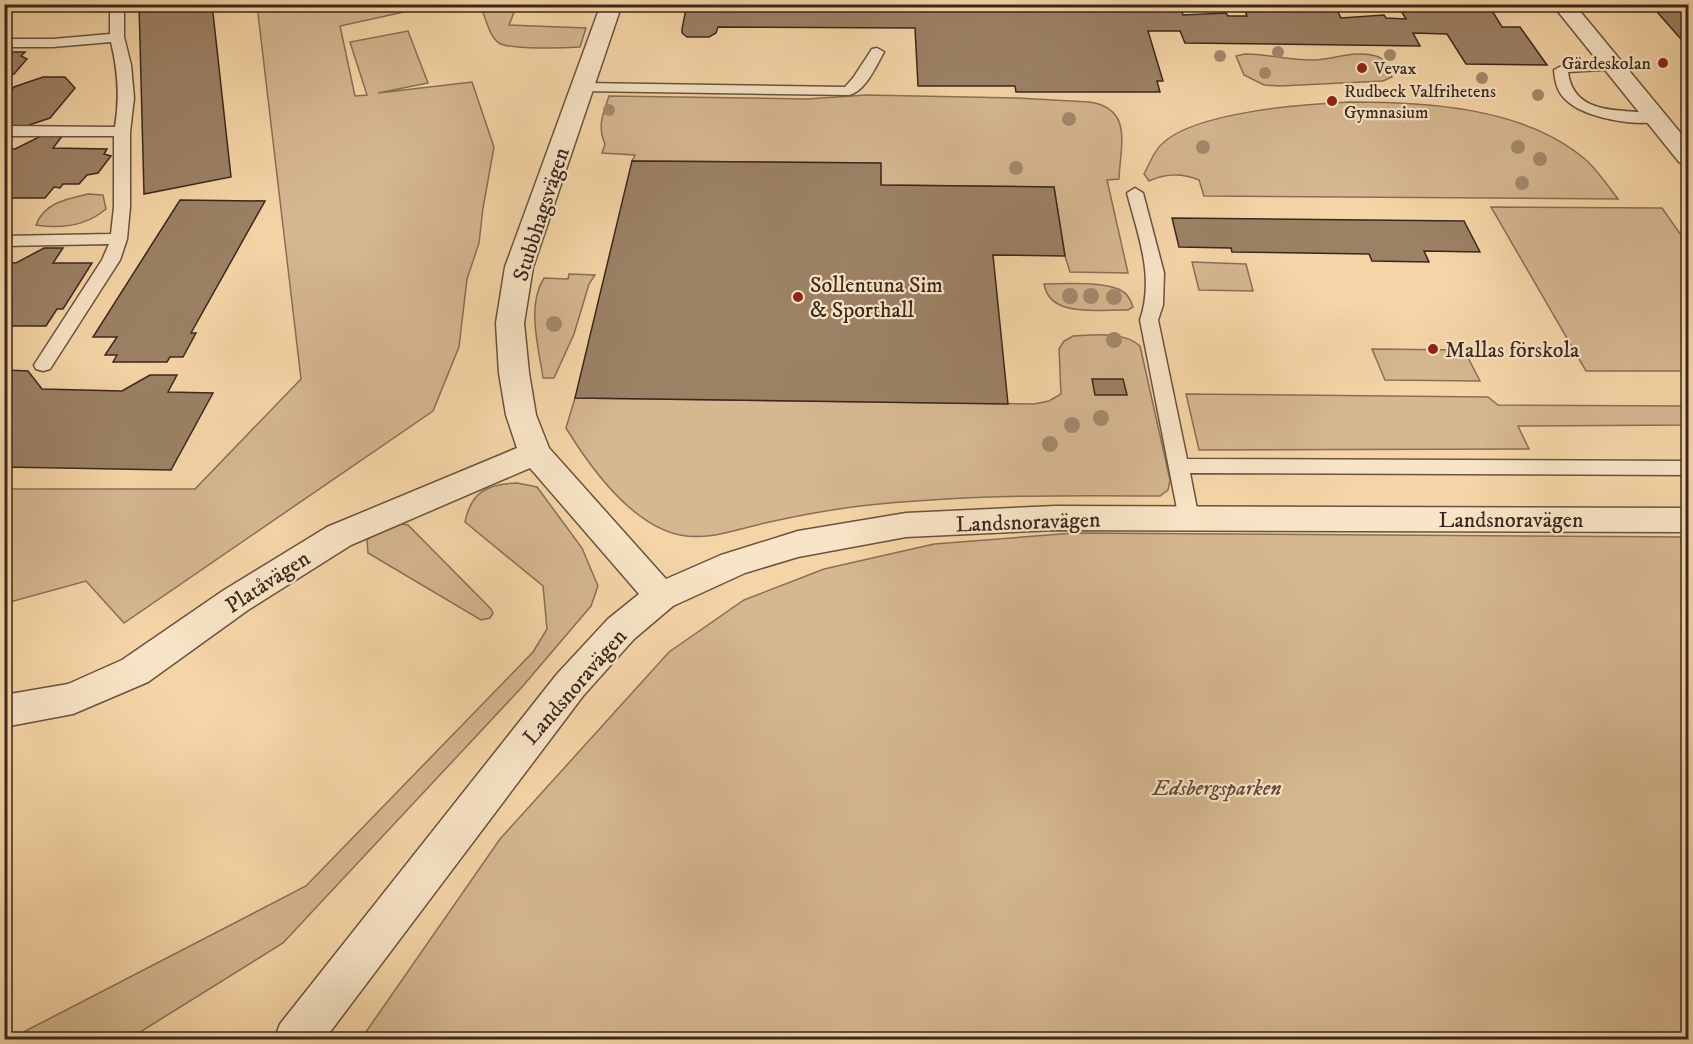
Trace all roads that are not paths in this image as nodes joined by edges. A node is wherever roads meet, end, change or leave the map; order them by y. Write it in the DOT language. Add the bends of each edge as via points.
graph roads {
  1 [pos="117,4"];
  2 [pos="612,4"];
  3 [pos="1562,4"];
  4 [pos="117,37"];
  5 [pos="4,43"];
  6 [pos="877,52"];
  7 [pos="1613,66"];
  8 [pos="582,87"];
  9 [pos="1656,118"];
  10 [pos="4,131"];
  11 [pos="122,132"];
  12 [pos="1689,157"];
  13 [pos="1135,193"];
  14 [pos="119,239"];
  15 [pos="4,241"];
  16 [pos="43,365"];
  17 [pos="535,453"];
  18 [pos="1179,466"];
  19 [pos="1689,468"];
  20 [pos="1189,519"];
  21 [pos="1689,520"];
  22 [pos="661,596"];
  23 [pos="4,711"];
  24 [pos="296,1040"];
  1 -- 4 [label="lane"];
  2 -- 8 [label="street, Stubbhagsvägen"];
  3 -- 7 [label="street"];
  4 -- 5 [label="lane"];
  4 -- 11 [label="lane" via="127,98"];
  6 -- 8 [label="lane" via="849,91"];
  7 -- 9 [label="street"];
  7 -- 9 [label="lane" via="1567,67 1561,70 1560,82 1566,92 1585,106 1624,118"];
  8 -- 17 [label="street, Stubbhagsvägen" via="519,267 510,323 521,415"];
  9 -- 12 [label="street"];
  10 -- 11 [label="lane"];
  11 -- 14 [label="lane"];
  13 -- 18 [label="lane" via="1155,274 1156,306 1149,320"];
  14 -- 15 [label="lane"];
  14 -- 16 [label="lane" via="111,260"];
  17 -- 22 [label="street, Stubbhagsvägen"];
  17 -- 23 [label="street, Platåvägen" via="339,536 236,600 135,671 73,698"];
  18 -- 19 [label="lane"];
  18 -- 20 [label="lane"];
  20 -- 21 [label="street, Landsnoravägen"];
  20 -- 22 [label="street, Landsnoravägen" via="1055,518 906,525 798,544 733,564"];
  22 -- 24 [label="street, Landsnoravägen" via="621,629 570,685"];
}
